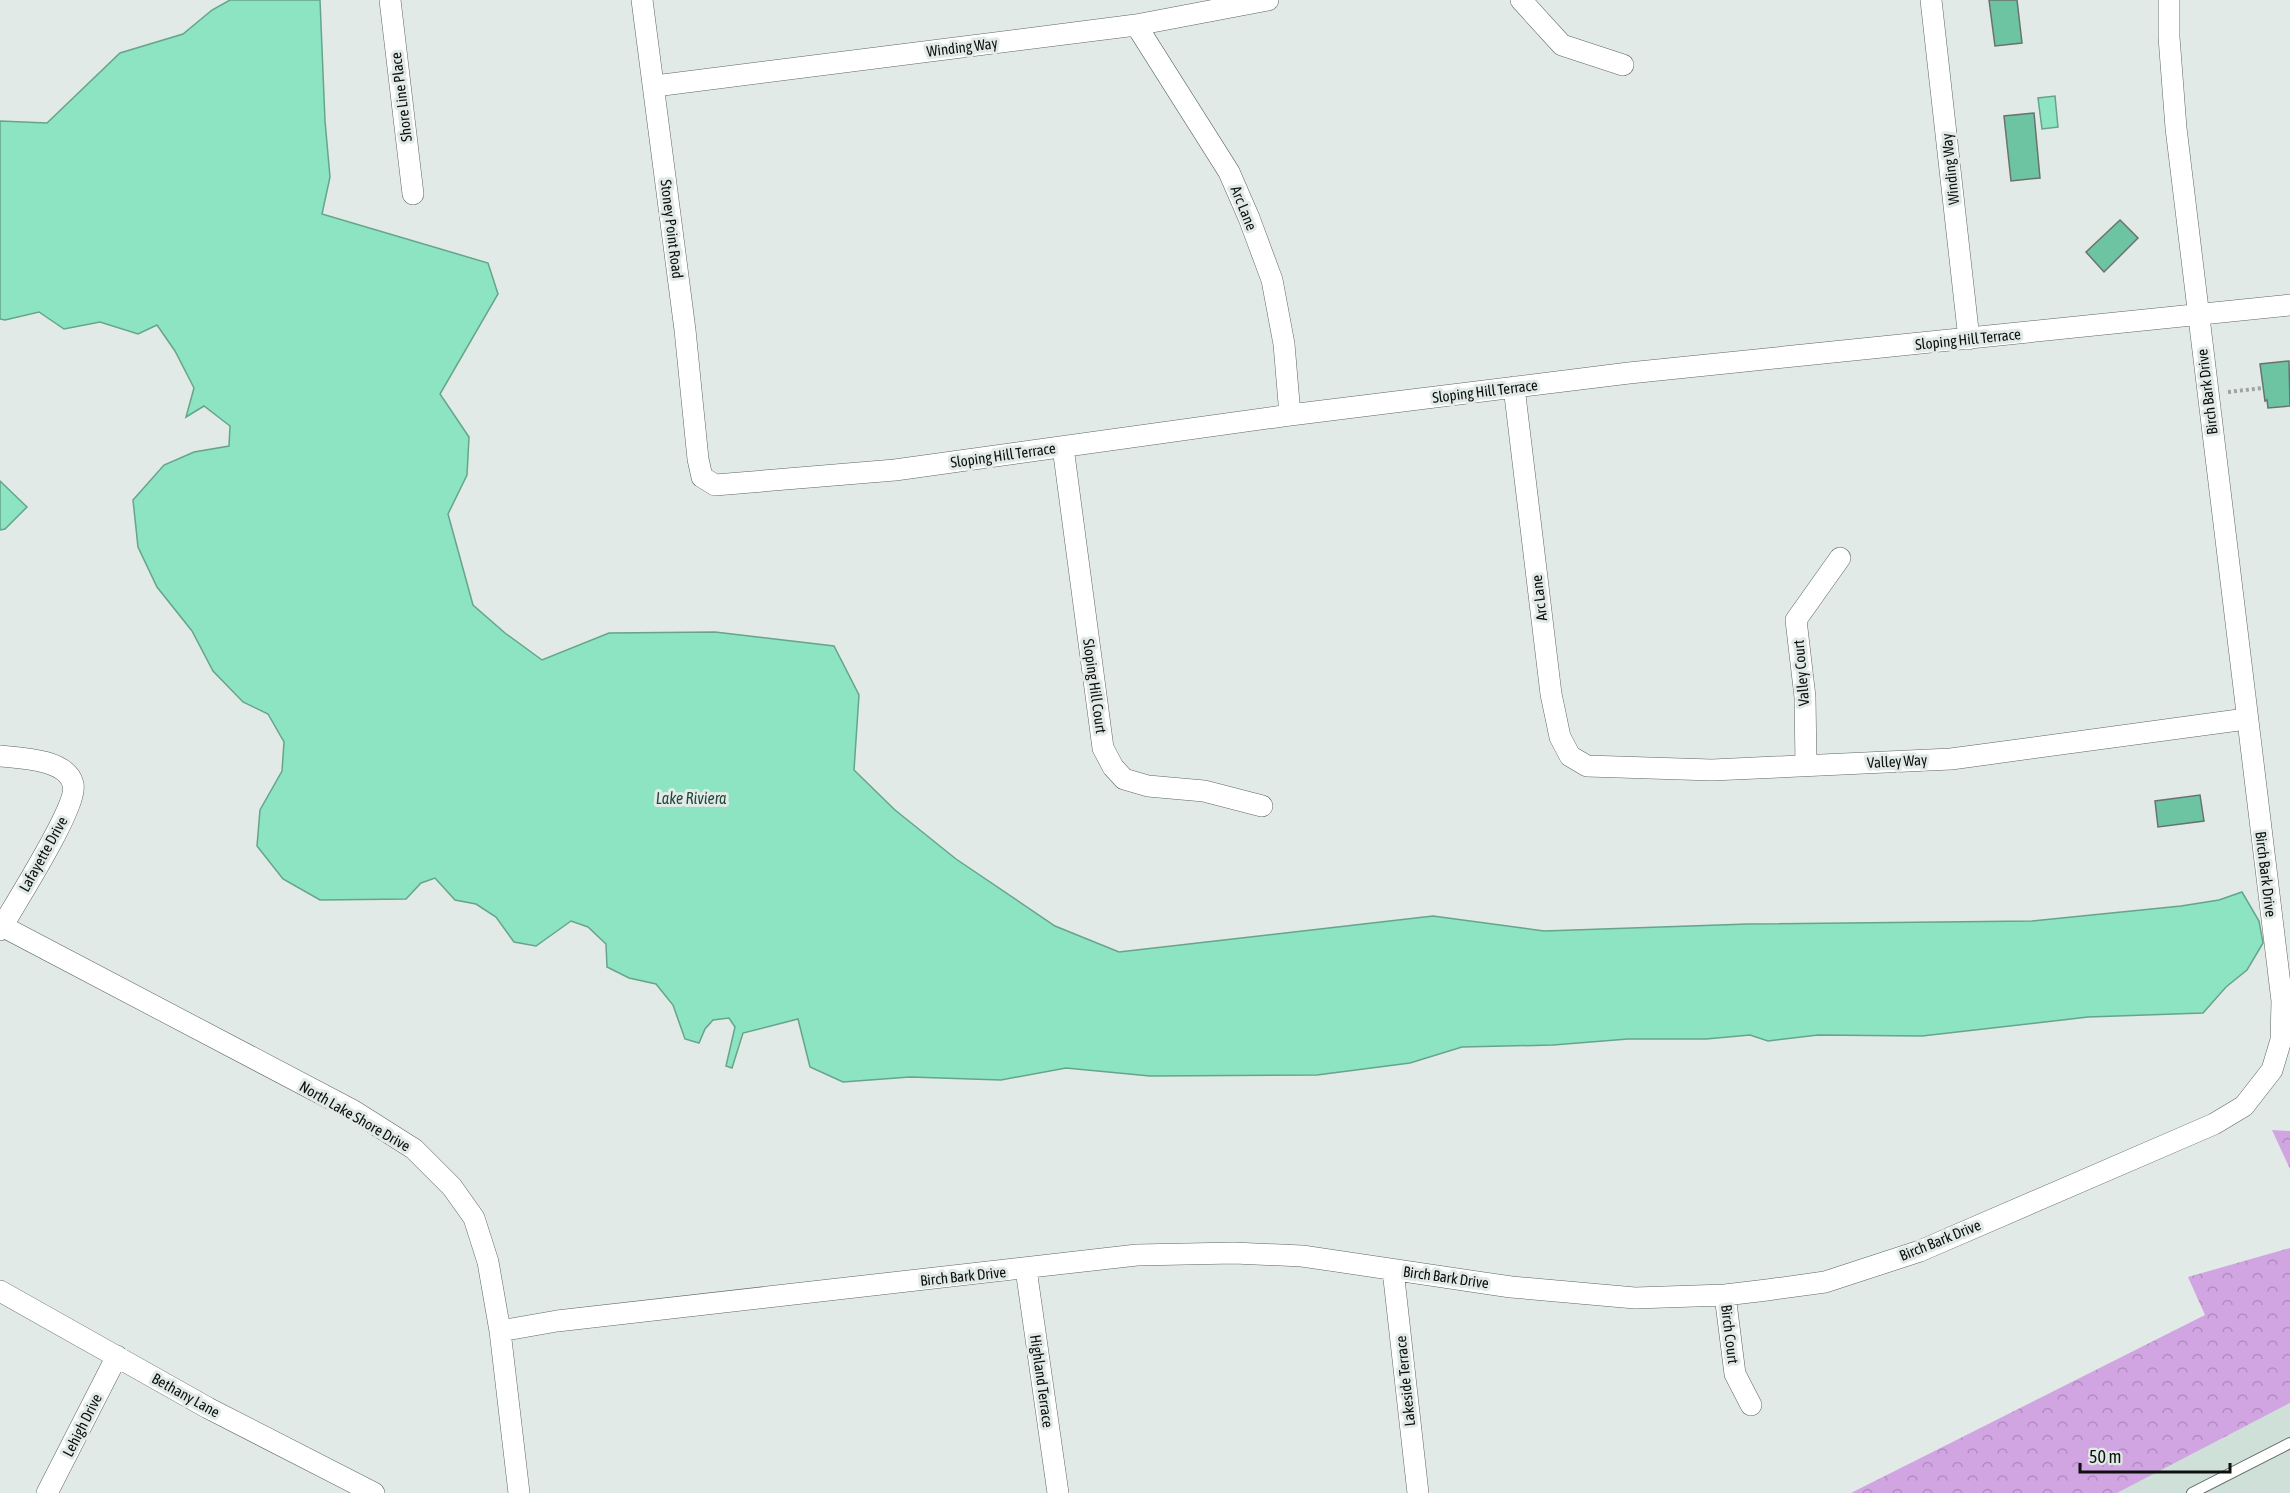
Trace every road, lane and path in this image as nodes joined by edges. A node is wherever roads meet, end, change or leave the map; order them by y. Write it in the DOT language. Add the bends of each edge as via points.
graph roads {
  1 [pos="390,0"];
  2 [pos="642,0"];
  3 [pos="1268,0"];
  4 [pos="1521,0"];
  5 [pos="1931,0"];
  6 [pos="2169,0"];
  7 [pos="1232,4"];
  8 [pos="1136,24"];
  9 [pos="1623,65"];
  10 [pos="655,86"];
  11 [pos="412,194"];
  12 [pos="2290,305"];
  13 [pos="2197,316"];
  14 [pos="1969,339"];
  15 [pos="1514,387"];
  16 [pos="2263,388"];
  17 [pos="2226,392"];
  18 [pos="1290,415"];
  19 [pos="1063,447"];
  20 [pos="698,459"];
  21 [pos="1840,558"];
  22 [pos="2246,719"];
  23 [pos="1560,737"];
  24 [pos="0,756"];
  25 [pos="1806,765"];
  26 [pos="1262,806"];
  27 [pos="1,927"];
  28 [pos="1026,1269"];
  29 [pos="1393,1270"];
  30 [pos="0,1291"];
  31 [pos="1725,1295"];
  32 [pos="500,1331"];
  33 [pos="117,1356"];
  34 [pos="1751,1405"];
  35 [pos="2290,1443"];
  36 [pos="47,1493"];
  37 [pos="375,1493"];
  38 [pos="519,1493"];
  39 [pos="1058,1493"];
  40 [pos="1418,1493"];
  41 [pos="2192,1493"];
  1 -- 11 [label="street, Shore Line Place"];
  2 -- 10 [label="street, Stoney Point Road"];
  3 -- 7 [label="street, Winding Way"];
  4 -- 9 [label="street" via="1562,45"];
  5 -- 14 [label="street, Winding Way"];
  6 -- 13 [label="street, Birch Bark Drive" via="2175,128"];
  7 -- 8 [label="street, Winding Way"];
  8 -- 10 [label="street, Winding Way"];
  8 -- 18 [label="street, Arc Lane" via="1229,172 1249,218 1272,280 1284,344"];
  10 -- 20 [label="street, Stoney Point Road"];
  12 -- 13 [label="street, Sloping Hill Terrace"];
  13 -- 14 [label="street, Sloping Hill Terrace"];
  13 -- 22 [label="street, Birch Bark Drive"];
  14 -- 15 [label="street, Sloping Hill Terrace"];
  15 -- 18 [label="street, Sloping Hill Terrace"];
  15 -- 23 [label="street, Arc Lane" via="1551,694"];
  16 -- 17 [label="path"];
  18 -- 19 [label="street, Sloping Hill Terrace"];
  19 -- 20 [label="street, Sloping Hill Terrace" via="895,470 715,485 702,477"];
  19 -- 26 [label="street, Sloping Hill Court" via="1104,748 1113,766 1124,779 1149,786 1204,791"];
  21 -- 25 [label="street, Valley Court" via="1796,621 1805,697"];
  22 -- 25 [label="street, Valley Way" via="1951,759"];
  22 -- 31 [label="street, Birch Bark Drive" via="2282,1001 2281,1040 2272,1070 2244,1106 2214,1124 1920,1251 1825,1282"];
  23 -- 25 [label="street, Valley Way" via="1570,756 1587,766 1712,770"];
  24 -- 27 [label="street, Lafayette Drive" via="36,759 67,774 74,784 66,815"];
  27 -- 32 [label="street, North Lake Shore Drive" via="354,1111 414,1149 452,1187 474,1218 489,1262"];
  28 -- 29 [label="street, Birch Bark Drive" via="1137,1255 1234,1252 1302,1256"];
  28 -- 32 [label="street, Birch Bark Drive" via="556,1321"];
  28 -- 39 [label="street, Highland Terrace"];
  29 -- 31 [label="street, Birch Bark Drive" via="1511,1287 1635,1298"];
  29 -- 40 [label="street, Lakeside Terrace"];
  30 -- 33 [label="street, Bethany Lane"];
  31 -- 34 [label="street, Birch Court" via="1735,1374"];
  32 -- 38 [label="street, North Lake Shore Drive"];
  33 -- 36 [label="street, Lehigh Drive"];
  33 -- 37 [label="street, Bethany Lane" via="208,1408"];
  35 -- 41 [label="lane"];
}
